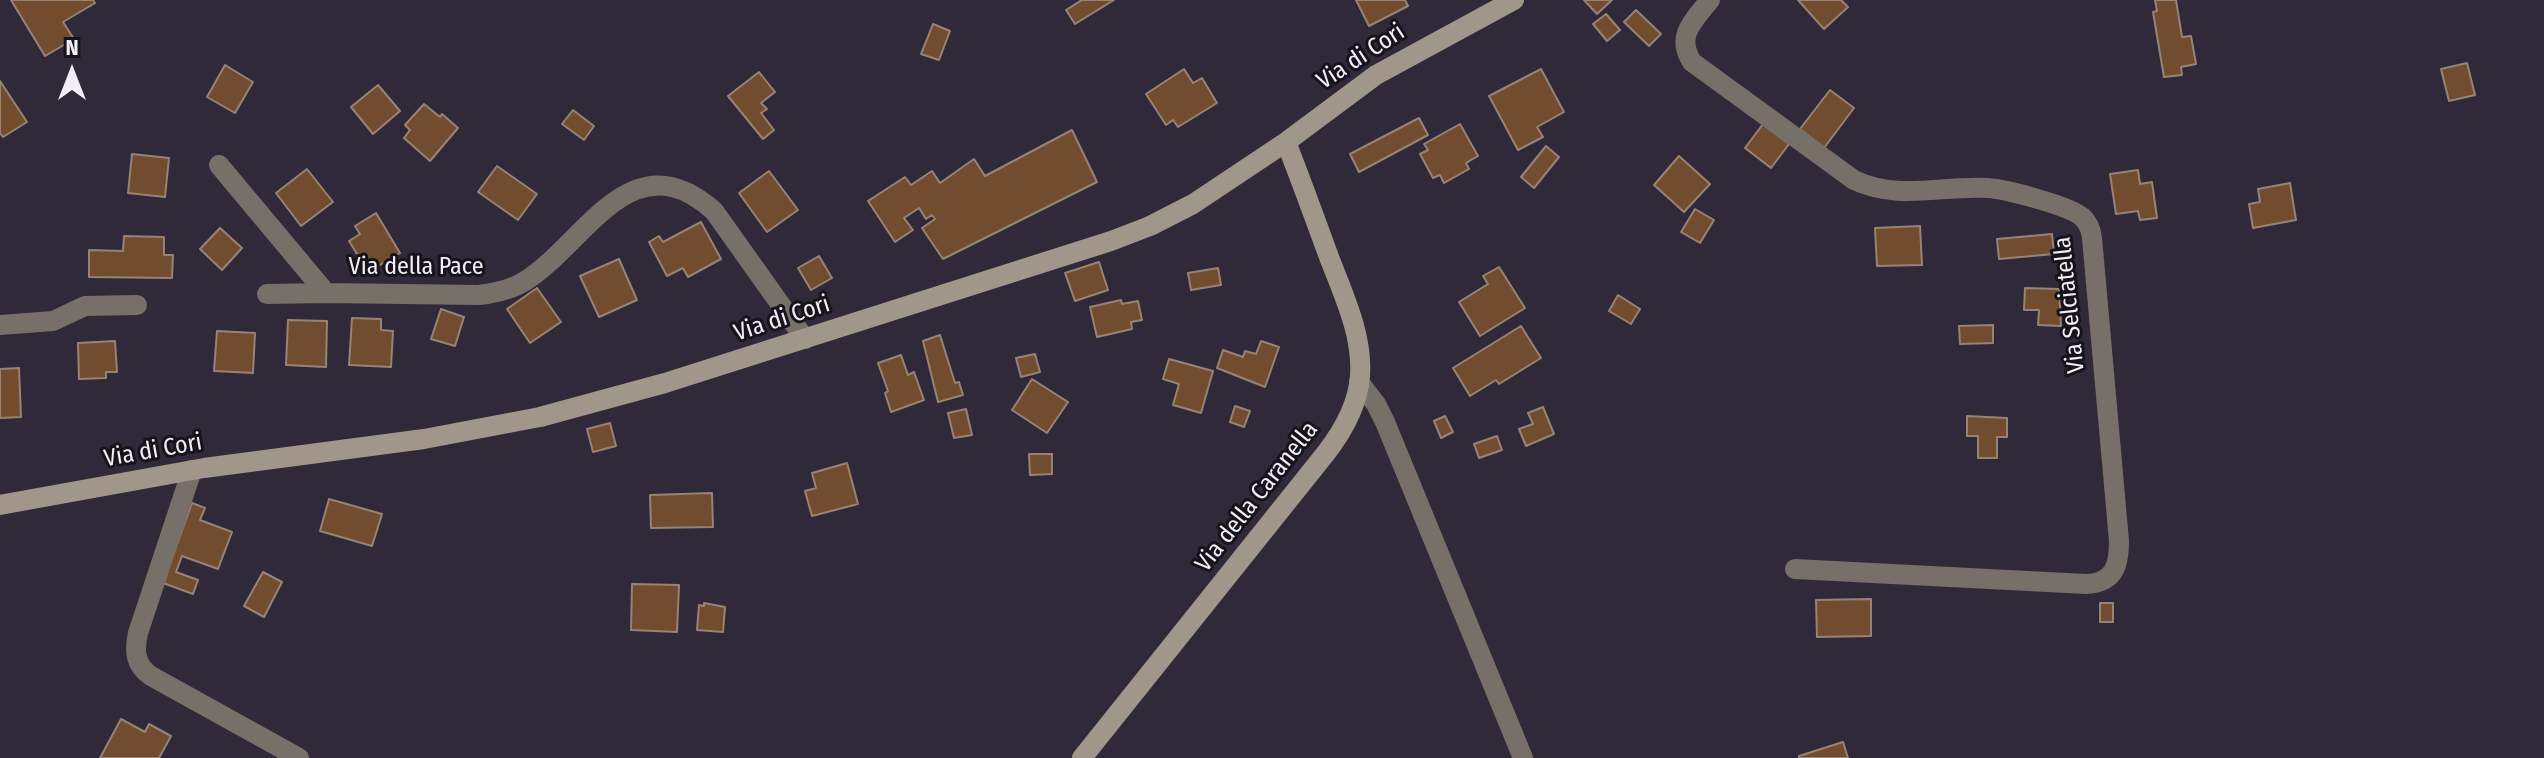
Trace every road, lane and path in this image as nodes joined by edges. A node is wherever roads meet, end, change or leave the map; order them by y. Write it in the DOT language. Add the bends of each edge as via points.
graph roads {
  1 [pos="1514,0"];
  2 [pos="1710,0"];
  3 [pos="1286,142"];
  4 [pos="219,165"];
  5 [pos="326,293"];
  6 [pos="267,294"];
  7 [pos="137,305"];
  8 [pos="0,325"];
  9 [pos="805,339"];
  10 [pos="1359,382"];
  11 [pos="192,470"];
  12 [pos="0,505"];
  13 [pos="1795,569"];
  14 [pos="299,758"];
  15 [pos="1082,758"];
  16 [pos="1523,758"];
  1 -- 3 [label="main road, Via di Cori" via="1376,75"];
  2 -- 13 [label="street, Via Selciatella" via="1685,32 1692,62 1854,180 1895,192 1998,189 2075,212 2087,223 2092,238 2119,541 2111,577 2086,584"];
  3 -- 9 [label="main road, Via di Cori" via="1216,190 1150,226"];
  3 -- 10 [label="main road, Via della Caranella" via="1350,316 1360,354"];
  4 -- 5 [label="street, Via della Pace"];
  5 -- 6 [label="street"];
  5 -- 9 [label="street, Via della Pace" via="479,295 508,289 534,274 613,202 639,189 661,186 692,196 714,211"];
  7 -- 8 [label="street" via="85,306 53,321"];
  9 -- 11 [label="main road, Via di Cori" via="540,417 400,443"];
  10 -- 15 [label="main road, Via della Caranella" via="1351,411 1331,447"];
  10 -- 16 [label="street" via="1385,422"];
  11 -- 12 [label="main road, Via di Cori"];
  11 -- 14 [label="street" via="138,633 136,658 151,676"];
}
